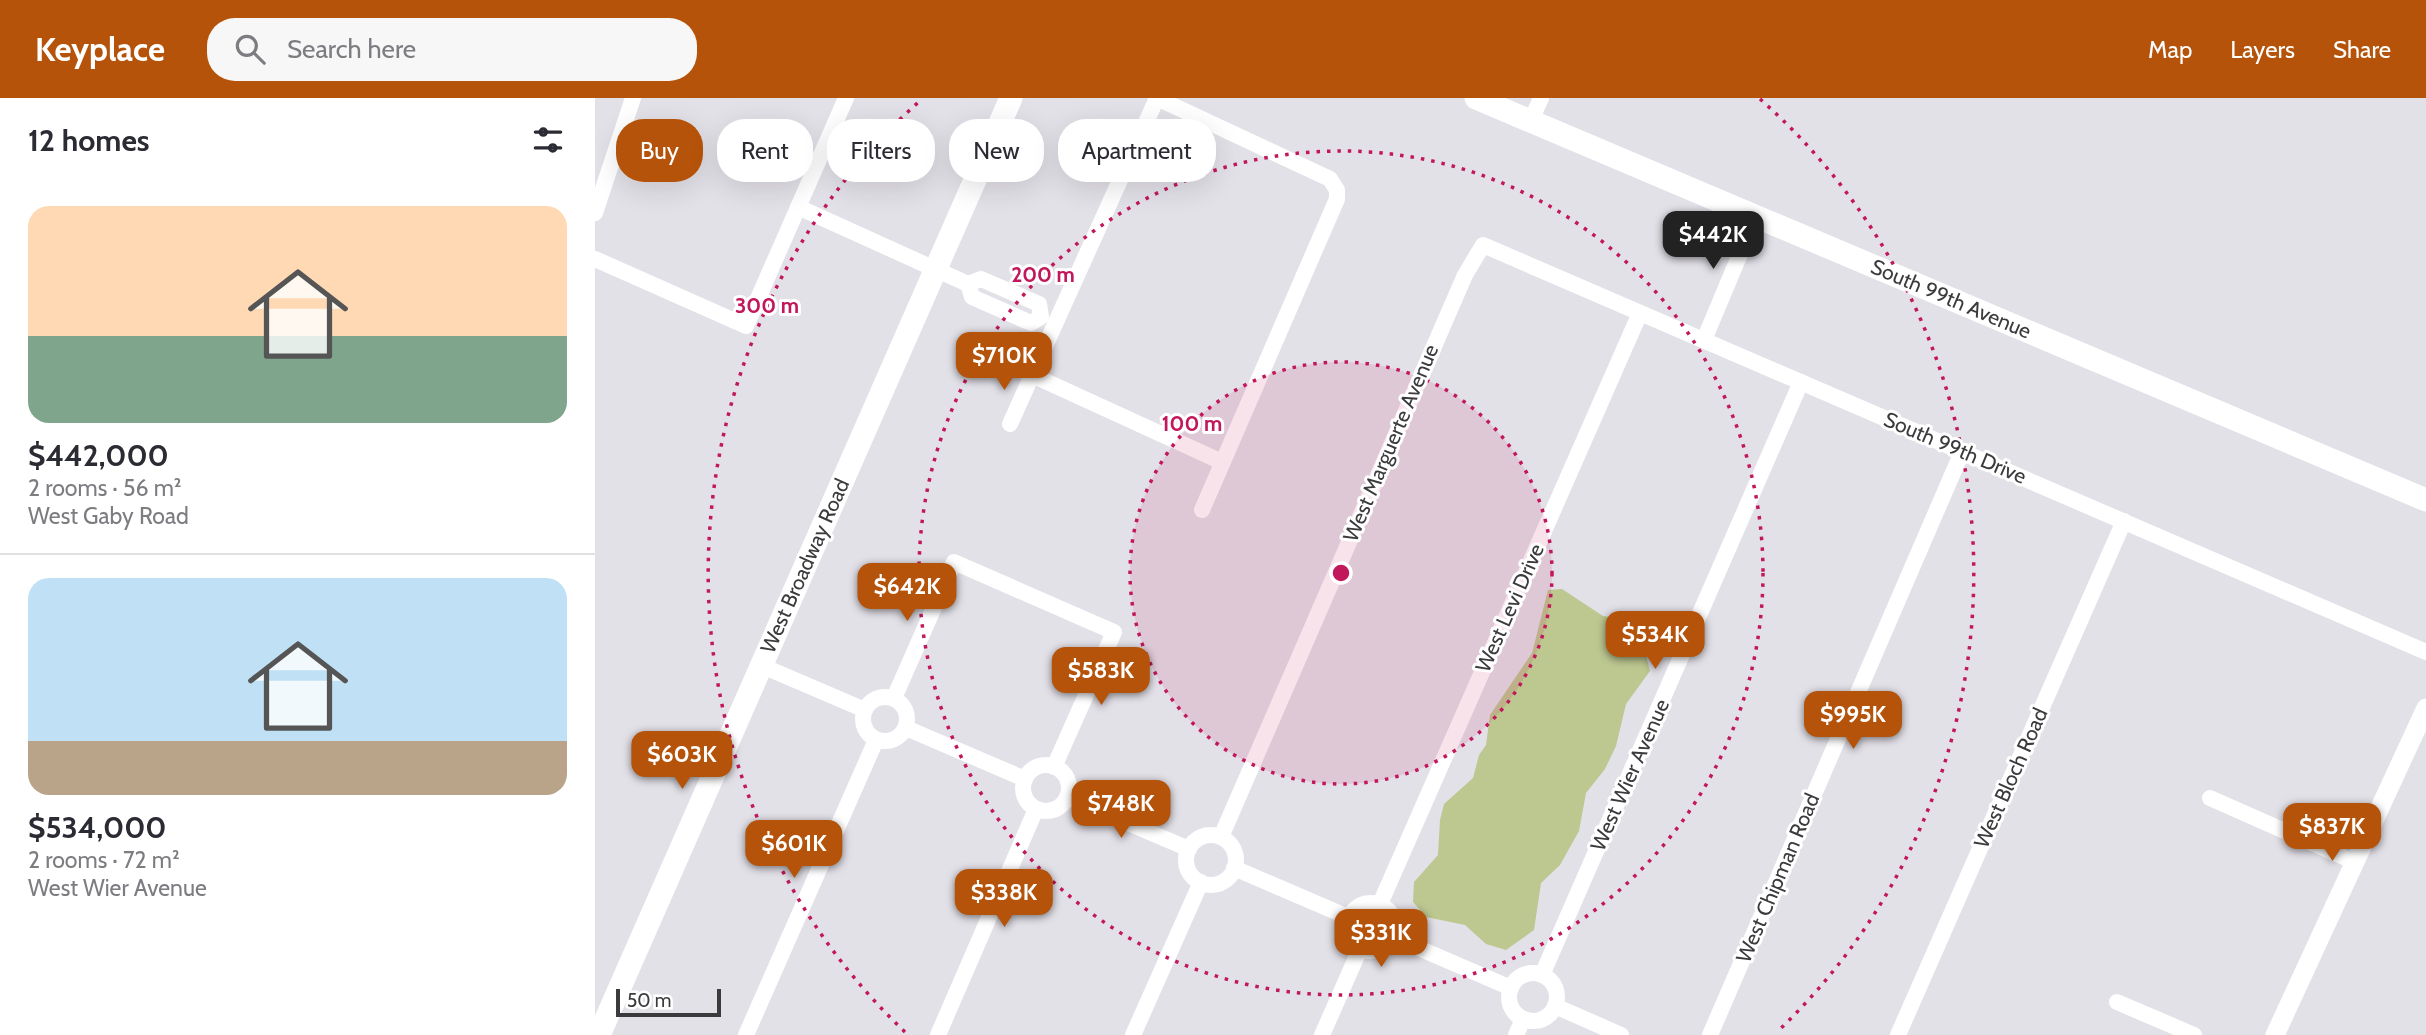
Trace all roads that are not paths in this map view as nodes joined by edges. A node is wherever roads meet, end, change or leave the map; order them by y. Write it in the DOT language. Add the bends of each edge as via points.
graph roads {
  1 [pos="633,98"];
  2 [pos="846,98"];
  3 [pos="1011,98"];
  4 [pos="1157,98"];
  5 [pos="1476,98"];
  6 [pos="1541,98"];
  7 [pos="1519,111"];
  8 [pos="798,207"];
  9 [pos="595,212"];
  10 [pos="1756,216"];
  11 [pos="1483,245"];
  12 [pos="595,259"];
  13 [pos="936,269"];
  14 [pos="1640,313"];
  15 [pos="1049,320"];
  16 [pos="1704,340"];
  17 [pos="1032,375"];
  18 [pos="1801,382"];
  19 [pos="1010,424"];
  20 [pos="1962,452"];
  21 [pos="1222,462"];
  22 [pos="2426,500"];
  23 [pos="1202,510"];
  24 [pos="2125,521"];
  25 [pos="2426,652"];
  26 [pos="760,665"];
  27 [pos="894,698"];
  28 [pos="2426,708"];
  29 [pos="865,710"];
  30 [pos="906,728"];
  31 [pos="876,740"];
  32 [pos="1054,767"];
  33 [pos="1024,779"];
  34 [pos="1067,797"];
  35 [pos="2210,798"];
  36 [pos="1036,809"];
  37 [pos="1221,837"];
  38 [pos="1189,849"];
  39 [pos="2355,862"];
  40 [pos="1234,868"];
  41 [pos="1201,882"];
  42 [pos="1380,904"];
  43 [pos="1348,917"];
  44 [pos="1394,937"];
  45 [pos="1360,949"];
  46 [pos="1542,975"];
  47 [pos="1511,988"];
  48 [pos="2117,1002"];
  49 [pos="1555,1006"];
  50 [pos="1523,1019"];
  51 [pos="599,1035"];
  52 [pos="746,1035"];
  53 [pos="938,1035"];
  54 [pos="1133,1035"];
  55 [pos="1322,1035"];
  56 [pos="1516,1035"];
  57 [pos="1621,1035"];
  58 [pos="1710,1035"];
  59 [pos="1898,1035"];
  60 [pos="2194,1035"];
  61 [pos="2275,1035"];
  1 -- 9 [label="street"];
  2 -- 8 [label="street"];
  3 -- 13 [label="main road, West Broadway Road"];
  4 -- 15 [label="street"];
  4 -- 21 [label="street" via="1330,179 1337,190 1337,199"];
  5 -- 7 [label="main road, South 99th Avenue"];
  6 -- 7 [label="street"];
  7 -- 10 [label="main road, South 99th Avenue"];
  8 -- 12 [label="street" via="746,326"];
  8 -- 13 [label="street"];
  10 -- 16 [label="street"];
  10 -- 22 [label="main road, South 99th Avenue"];
  11 -- 14 [label="street, South 99th Drive"];
  11 -- 37 [label="street, West Marguerte Avenue" via="1465,275"];
  13 -- 15 [label="street" via="968,284 972,297 1031,323"];
  13 -- 26 [label="main road, West Broadway Road"];
  14 -- 16 [label="street, South 99th Drive"];
  14 -- 42 [label="street, West Levi Drive"];
  15 -- 17 [label="street"];
  16 -- 18 [label="street, South 99th Drive"];
  17 -- 19 [label="street"];
  17 -- 21 [label="street"];
  18 -- 20 [label="street, South 99th Drive"];
  18 -- 46 [label="street, West Wier Avenue"];
  20 -- 24 [label="street, South 99th Drive"];
  20 -- 58 [label="street, West Chipman Road"];
  21 -- 23 [label="street"];
  24 -- 25 [label="street, South 99th Drive"];
  24 -- 59 [label="street, West Bloch Road"];
  26 -- 29 [label="street"];
  26 -- 51 [label="main road, West Broadway Road"];
  27 -- 29 [label="street" via="880,697"];
  27 -- 30 [label="street" via="908,714"];
  27 -- 32 [label="street" via="954,562 1114,632"];
  28 -- 39 [label="street"];
  29 -- 31 [label="street" via="865,727"];
  30 -- 31 [label="street" via="893,740"];
  30 -- 33 [label="street"];
  31 -- 52 [label="street"];
  32 -- 33 [label="street" via="1039,766"];
  32 -- 34 [label="street" via="1065,776"];
  33 -- 36 [label="street" via="1023,794"];
  34 -- 36 [label="street" via="1056,809"];
  34 -- 38 [label="street"];
  35 -- 39 [label="street"];
  36 -- 53 [label="street"];
  37 -- 38 [label="street" via="1203,836"];
  37 -- 40 [label="street" via="1234,850"];
  38 -- 41 [label="street" via="1187,866"];
  39 -- 61 [label="street"];
  40 -- 41 [label="street" via="1221,882"];
  40 -- 43 [label="street"];
  41 -- 54 [label="street"];
  42 -- 43 [label="street" via="1365,903"];
  42 -- 44 [label="street" via="1395,922"];
  43 -- 45 [label="street" via="1347,933"];
  44 -- 45 [label="street" via="1375,952"];
  44 -- 47 [label="street"];
  45 -- 55 [label="street"];
  46 -- 47 [label="street" via="1524,975"];
  46 -- 49 [label="street" via="1555,988"];
  47 -- 50 [label="street" via="1513,1009"];
  48 -- 60 [label="street"];
  49 -- 50 [label="street" via="1538,1020"];
  49 -- 57 [label="street"];
  50 -- 56 [label="street"];
}
